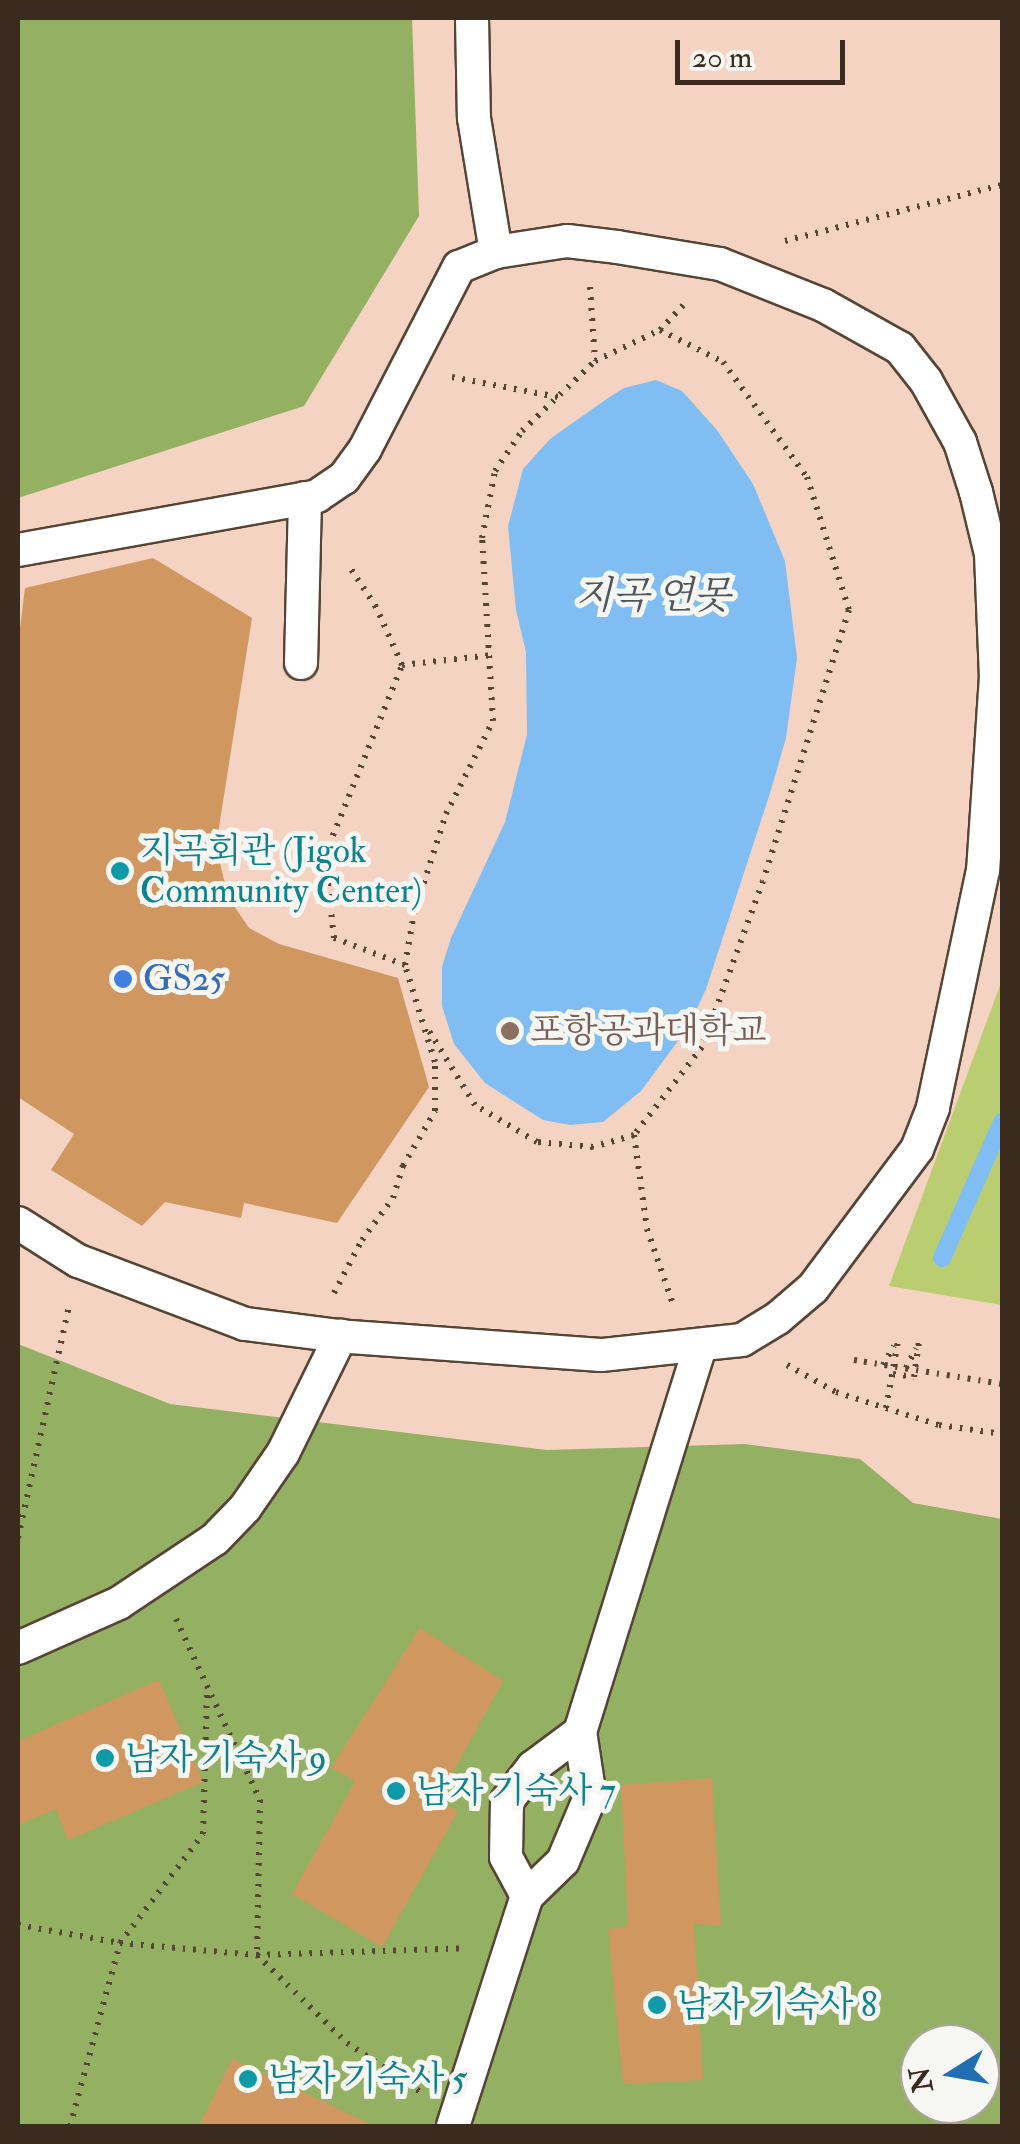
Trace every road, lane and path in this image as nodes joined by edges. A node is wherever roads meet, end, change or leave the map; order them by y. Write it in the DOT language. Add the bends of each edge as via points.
graph roads {
  1 [pos="472,18"];
  2 [pos="1002,186"];
  3 [pos="588,243"];
  4 [pos="776,243"];
  5 [pos="496,252"];
  6 [pos="595,361"];
  7 [pos="406,369"];
  8 [pos="559,398"];
  9 [pos="305,498"];
  10 [pos="18,550"];
  11 [pos="345,560"];
  12 [pos="492,655"];
  13 [pos="302,663"];
  14 [pos="402,665"];
  15 [pos="405,965"];
  16 [pos="426,1026"];
  17 [pos="634,1135"];
  18 [pos="18,1223"];
  19 [pos="362,1240"];
  20 [pos="78,1260"];
  21 [pos="341,1336"];
  22 [pos="742,1340"];
  23 [pos="694,1346"];
  24 [pos="854,1360"];
  25 [pos="883,1365"];
  26 [pos="906,1368"];
  27 [pos="892,1374"];
  28 [pos="1002,1384"];
  29 [pos="886,1408"];
  30 [pos="1002,1434"];
  31 [pos="18,1538"];
  32 [pos="158,1580"];
  33 [pos="18,1648"];
  34 [pos="208,1688"];
  35 [pos="580,1732"];
  36 [pos="527,1896"];
  37 [pos="18,1925"];
  38 [pos="120,1943"];
  39 [pos="511,1947"];
  40 [pos="256,1955"];
  41 [pos="454,2121"];
  42 [pos="70,2126"];
  1 -- 5 [label="lane" via="474,118"];
  2 -- 4 [label="path"];
  3 -- 5 [label="lane"];
  3 -- 6 [label="path"];
  3 -- 22 [label="lane" via="720,264 823,305 900,348 960,442 991,554 995,732 983,870 933,1108 917,1149 813,1288"];
  5 -- 7 [label="lane" via="459,267"];
  6 -- 8 [label="path"];
  6 -- 17 [label="path" via="660,330 723,362 807,477 849,610 763,882 702,1048"];
  7 -- 8 [label="path"];
  7 -- 9 [label="lane" via="344,478"];
  8 -- 12 [label="path" via="522,431 495,472 482,538"];
  9 -- 10 [label="lane"];
  9 -- 13 [label="lane"];
  11 -- 14 [label="path"];
  12 -- 14 [label="path"];
  12 -- 15 [label="path" via="493,721 446,814"];
  14 -- 15 [label="path" via="325,854 334,938"];
  15 -- 16 [label="path"];
  16 -- 17 [label="path" via="476,1106 537,1142 593,1147"];
  16 -- 19 [label="path" via="436,1062 435,1111 393,1198"];
  17 -- 23 [label="path" via="647,1228"];
  18 -- 20 [label="lane"];
  20 -- 21 [label="lane" via="245,1324"];
  20 -- 31 [label="path"];
  21 -- 23 [label="lane" via="600,1355"];
  21 -- 32 [label="lane" via="282,1454 245,1508"];
  22 -- 23 [label="lane"];
  22 -- 29 [label="path" via="836,1392"];
  23 -- 35 [label="lane"];
  24 -- 25 [label="path, bridge"];
  25 -- 26 [label="path, bridge"];
  25 -- 27 [label="path" via="898,1341"];
  26 -- 27 [label="path" via="919,1342 914,1377"];
  26 -- 28 [label="path, bridge"];
  27 -- 29 [label="path"];
  29 -- 30 [label="path"];
  32 -- 33 [label="lane"];
  32 -- 34 [label="path"];
  34 -- 38 [label="path" via="203,1834"];
  34 -- 40 [label="path" via="260,1800"];
  35 -- 36 [label="lane" via="590,1798 563,1861"];
  35 -- 36 [label="lane" via="533,1766 507,1801 506,1857"];
  36 -- 39 [label="lane"];
  37 -- 38 [label="path"];
  38 -- 40 [label="path"];
  38 -- 42 [label="path"];
  39 -- 40 [label="path"];
  39 -- 41 [label="lane"];
  40 -- 41 [label="path" via="348,2043"];
}
